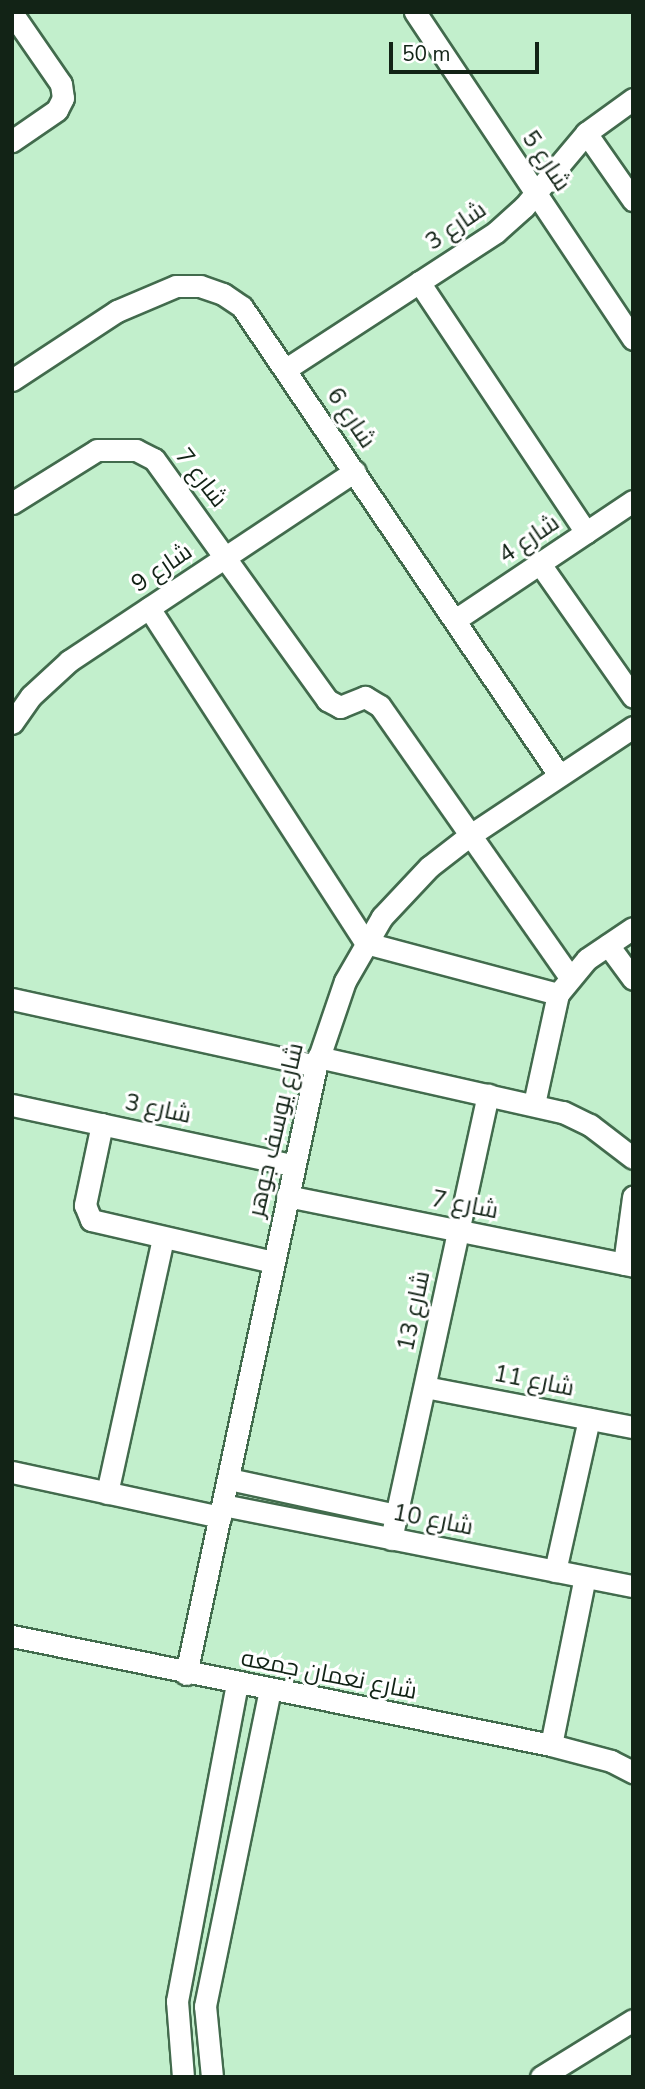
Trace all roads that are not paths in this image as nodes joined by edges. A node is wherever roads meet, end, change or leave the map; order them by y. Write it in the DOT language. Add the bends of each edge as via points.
graph roads {
  1 [pos="415,12"];
  2 [pos="12,13"];
  3 [pos="633,99"];
  4 [pos="586,133"];
  5 [pos="12,141"];
  6 [pos="536,193"];
  7 [pos="633,200"];
  8 [pos="419,282"];
  9 [pos="633,339"];
  10 [pos="286,369"];
  11 [pos="12,380"];
  12 [pos="355,471"];
  13 [pos="633,501"];
  14 [pos="12,503"];
  15 [pos="586,532"];
  16 [pos="226,556"];
  17 [pos="540,564"];
  18 [pos="149,608"];
  19 [pos="455,620"];
  20 [pos="633,696"];
  21 [pos="12,723"];
  22 [pos="633,727"];
  23 [pos="559,775"];
  24 [pos="469,836"];
  25 [pos="633,928"];
  26 [pos="366,943"];
  27 [pos="608,945"];
  28 [pos="633,979"];
  29 [pos="564,985"];
  30 [pos="12,999"];
  31 [pos="317,1062"];
  32 [pos="488,1094"];
  33 [pos="534,1104"];
  34 [pos="12,1105"];
  35 [pos="102,1124"];
  36 [pos="633,1158"];
  37 [pos="293,1165"];
  38 [pos="287,1196"];
  39 [pos="633,1198"];
  40 [pos="458,1231"];
  41 [pos="163,1238"];
  42 [pos="273,1262"];
  43 [pos="628,1265"];
  44 [pos="425,1387"];
  45 [pos="589,1419"];
  46 [pos="633,1427"];
  47 [pos="12,1472"];
  48 [pos="229,1479"];
  49 [pos="107,1493"];
  50 [pos="222,1511"];
  51 [pos="396,1515"];
  52 [pos="391,1539"];
  53 [pos="555,1571"];
  54 [pos="585,1577"];
  55 [pos="633,1586"];
  56 [pos="12,1636"];
  57 [pos="186,1674"];
  58 [pos="237,1684"];
  59 [pos="270,1690"];
  60 [pos="551,1745"];
  61 [pos="633,1772"];
  62 [pos="633,2020"];
  63 [pos="183,2077"];
  64 [pos="212,2077"];
  65 [pos="541,2077"];
  1 -- 6 [label="street, شارع 5"];
  2 -- 5 [label="street" via="61,84 63,98 57,110"];
  3 -- 4 [label="street, شارع 3"];
  4 -- 6 [label="street, شارع 3"];
  4 -- 7 [label="street"];
  6 -- 8 [label="street, شارع 3" via="496,232"];
  6 -- 9 [label="street, شارع 5"];
  8 -- 10 [label="street, شارع 3"];
  8 -- 15 [label="street"];
  10 -- 11 [label="street, شارع 6" via="242,307 200,286 176,286 117,311"];
  10 -- 12 [label="street, شارع 6"];
  12 -- 16 [label="street, شارع 9"];
  12 -- 19 [label="street, شارع 6"];
  13 -- 15 [label="street, شارع 4"];
  14 -- 16 [label="street, شارع 7" via="97,450 136,450 168,473"];
  15 -- 17 [label="street, شارع 4"];
  16 -- 18 [label="street, شارع 9"];
  16 -- 24 [label="street, شارع 7" via="327,700 340,707 358,697 376,701"];
  17 -- 19 [label="street, شارع 4"];
  17 -- 20 [label="street"];
  18 -- 21 [label="street, شارع 9" via="49,678"];
  18 -- 26 [label="street"];
  19 -- 23 [label="street, شارع 6"];
  22 -- 23 [label="street, شارع يوسف جوهر"];
  23 -- 24 [label="street, شارع يوسف جوهر"];
  24 -- 26 [label="street, شارع يوسف جوهر" via="403,894"];
  24 -- 29 [label="street"];
  25 -- 27 [label="street"];
  26 -- 29 [label="street"];
  26 -- 31 [label="street, شارع يوسف جوهر" via="345,981"];
  27 -- 28 [label="street"];
  27 -- 29 [label="street"];
  29 -- 33 [label="street"];
  30 -- 31 [label="street"];
  31 -- 32 [label="street"];
  31 -- 37 [label="street, شارع يوسف جوهر"];
  32 -- 33 [label="street"];
  32 -- 40 [label="street, شارع 13"];
  33 -- 36 [label="street" via="590,1125"];
  34 -- 35 [label="street, شارع 3"];
  35 -- 37 [label="street, شارع 3"];
  35 -- 41 [label="street" via="85,1205 87,1215 100,1225"];
  37 -- 38 [label="street, شارع يوسف جوهر"];
  38 -- 40 [label="street, شارع 7"];
  38 -- 42 [label="street, شارع يوسف جوهر"];
  39 -- 43 [label="street"];
  40 -- 43 [label="street, شارع 7"];
  40 -- 44 [label="street, شارع 13"];
  41 -- 42 [label="street"];
  41 -- 49 [label="street"];
  42 -- 48 [label="street, شارع يوسف جوهر"];
  44 -- 45 [label="street, شارع 11"];
  44 -- 51 [label="street, شارع 13"];
  45 -- 46 [label="street, شارع 11"];
  45 -- 53 [label="street"];
  47 -- 49 [label="street, شارع 10"];
  48 -- 50 [label="street, شارع يوسف جوهر"];
  48 -- 51 [label="street"];
  49 -- 50 [label="street, شارع 10"];
  50 -- 52 [label="street, شارع 10"];
  50 -- 57 [label="street, شارع يوسف جوهر"];
  51 -- 52 [label="street, شارع 13"];
  52 -- 53 [label="street, شارع 10"];
  53 -- 54 [label="street, شارع 10"];
  54 -- 55 [label="street, شارع 10"];
  54 -- 60 [label="street"];
  56 -- 57 [label="street, شارع نعمان جمعه"];
  57 -- 58 [label="street, شارع نعمان جمعه"];
  58 -- 59 [label="street, شارع نعمان جمعه"];
  58 -- 63 [label="street" via="177,2001"];
  59 -- 60 [label="street, شارع نعمان جمعه"];
  59 -- 64 [label="street" via="205,2006"];
  60 -- 61 [label="street, شارع نعمان جمعه" via="611,1761"];
  62 -- 65 [label="street"];
}
